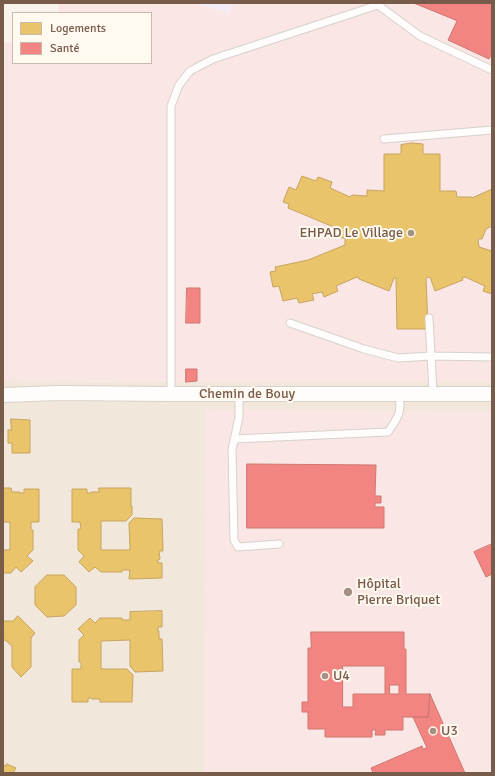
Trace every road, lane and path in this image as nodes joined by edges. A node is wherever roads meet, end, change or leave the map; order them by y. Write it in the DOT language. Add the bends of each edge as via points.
graph roads {
  1 [pos="378,4"];
  2 [pos="492,70"];
  3 [pos="492,130"];
  4 [pos="384,139"];
  5 [pos="430,318"];
  6 [pos="290,323"];
  7 [pos="431,356"];
  8 [pos="492,357"];
  9 [pos="170,394"];
  10 [pos="239,394"];
  11 [pos="399,394"];
  12 [pos="432,394"];
  13 [pos="492,394"];
  14 [pos="3,395"];
  15 [pos="234,440"];
  16 [pos="279,544"];
  1 -- 2 [label="lane" via="420,36"];
  1 -- 9 [label="lane" via="213,59 190,71 179,85 171,106"];
  3 -- 4 [label="lane"];
  5 -- 7 [label="lane"];
  6 -- 7 [label="lane" via="398,358"];
  7 -- 8 [label="lane"];
  7 -- 12 [label="lane"];
  9 -- 10 [label="street, Chemin de Bouy"];
  9 -- 14 [label="street, Chemin de Bouy"];
  10 -- 11 [label="street, Chemin de Bouy"];
  10 -- 15 [label="lane" via="240,417"];
  11 -- 12 [label="street, Chemin de Bouy"];
  11 -- 15 [label="lane" via="400,415 388,432"];
  12 -- 13 [label="street, Chemin de Bouy"];
  15 -- 16 [label="lane" via="234,540 238,547"];
}
